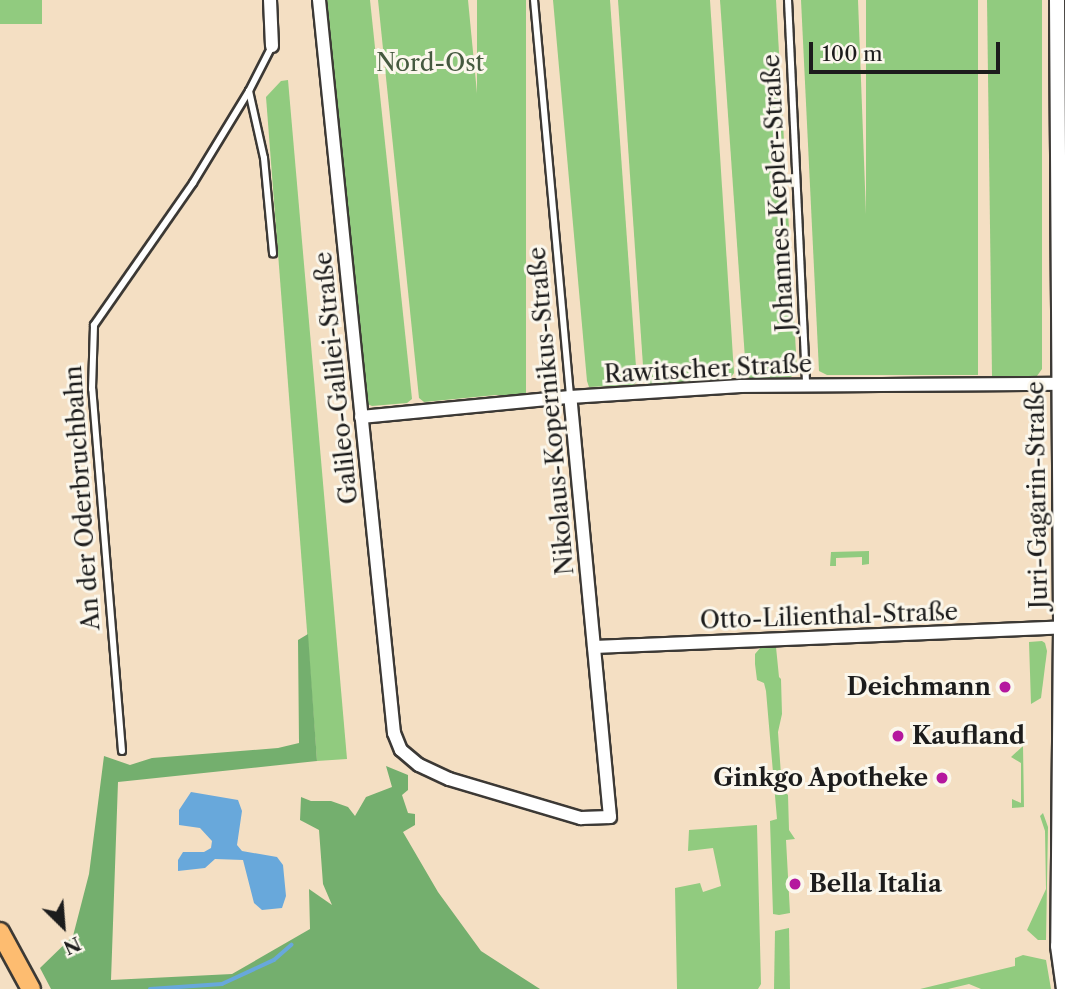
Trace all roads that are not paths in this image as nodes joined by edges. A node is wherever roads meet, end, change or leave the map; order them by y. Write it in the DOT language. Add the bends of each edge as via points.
graph roads {
  1 [pos="270,0"];
  2 [pos="318,0"];
  3 [pos="534,0"];
  4 [pos="788,0"];
  5 [pos="1057,0"];
  6 [pos="272,46"];
  7 [pos="249,92"];
  8 [pos="273,254"];
  9 [pos="806,384"];
  10 [pos="1058,384"];
  11 [pos="570,397"];
  12 [pos="361,417"];
  13 [pos="1063,627"];
  14 [pos="594,647"];
  15 [pos="121,751"];
  16 [pos="610,817"];
  17 [pos="0,932"];
  18 [pos="1062,944"];
  19 [pos="28,982"];
  20 [pos="1064,989"];
  1 -- 6 [label="street, An der Oderbruchbahn"];
  2 -- 12 [label="street, Galileo-Galilei-Straße"];
  3 -- 11 [label="lane, Nikolaus-Kopernikus-Straße"];
  4 -- 9 [label="lane, Johannes-Kepler-Straße"];
  5 -- 10 [label="street, Juri-Gagarin-Straße"];
  6 -- 7 [label="lane, An der Oderbruchbahn"];
  7 -- 8 [label="lane" via="264,158"];
  7 -- 15 [label="lane, An der Oderbruchbahn" via="193,183 94,325 92,388"];
  9 -- 10 [label="street, Rawitscher Straße"];
  9 -- 11 [label="street, Rawitscher Straße"];
  10 -- 13 [label="street, Juri-Gagarin-Straße"];
  11 -- 12 [label="street, Rawitscher Straße"];
  11 -- 14 [label="street, Nikolaus-Kopernikus-Straße"];
  12 -- 16 [label="street, Galileo-Galilei-Straße" via="394,733 401,750 419,765 449,779 581,818"];
  13 -- 14 [label="street, Otto-Lilienthal-Straße"];
  13 -- 18 [label="street, Juri-Gagarin-Straße"];
  14 -- 16 [label="street, Nikolaus-Kopernikus-Straße"];
  17 -- 19 [label="main road"];
  18 -- 20 [label="street, Juri-Gagarin-Straße"];
}
